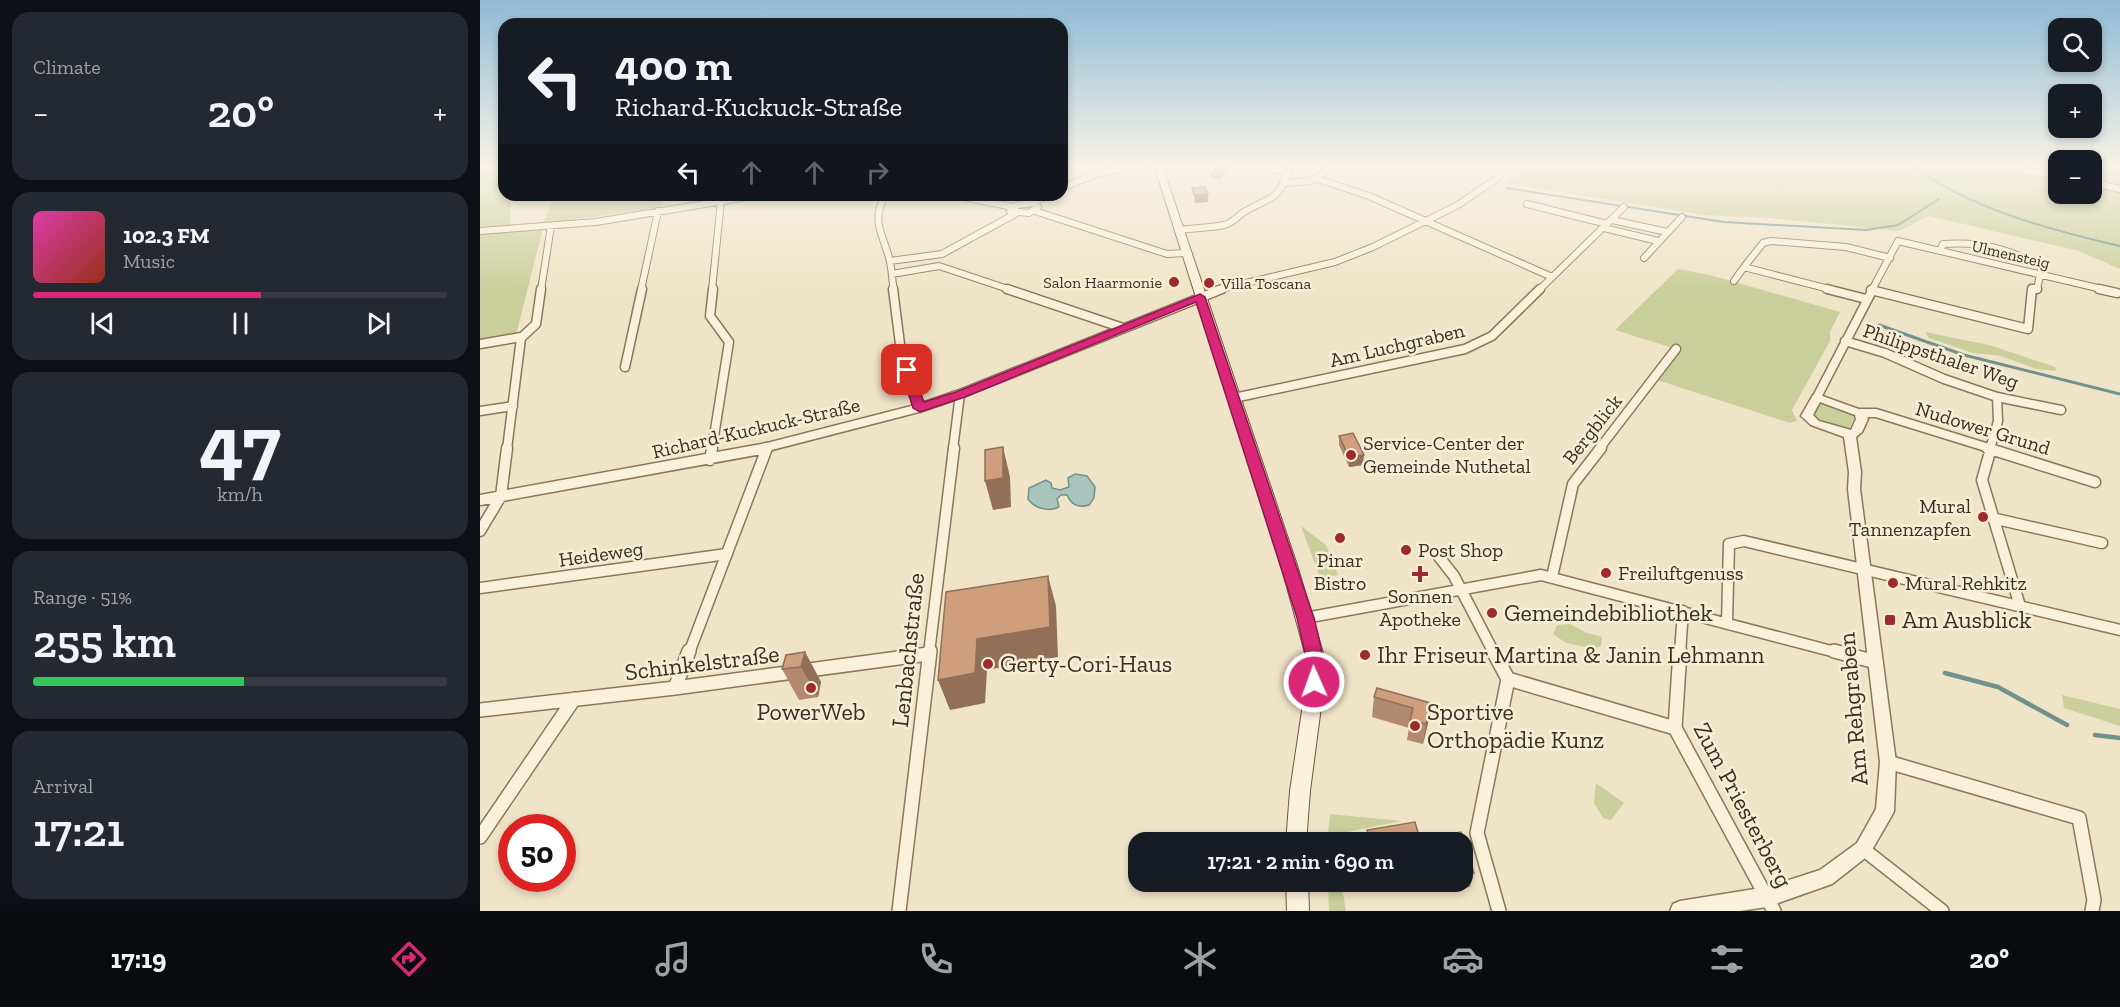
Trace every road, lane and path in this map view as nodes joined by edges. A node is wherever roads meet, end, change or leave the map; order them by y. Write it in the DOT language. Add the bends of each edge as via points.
graph roads {
  1 [pos="1624,207"];
  2 [pos="680,208"];
  3 [pos="720,208"];
  4 [pos="878,208"];
  5 [pos="1004,208"];
  6 [pos="1021,208"];
  7 [pos="1038,208"];
  8 [pos="1171,208"];
  9 [pos="1253,208"];
  10 [pos="1396,208"];
  11 [pos="1452,208"];
  12 [pos="1541,208"];
  13 [pos="1014,210"];
  14 [pos="658,211"];
  15 [pos="1035,211"];
  16 [pos="1682,217"];
  17 [pos="1427,221"];
  18 [pos="1608,224"];
  19 [pos="550,226"];
  20 [pos="1178,230"];
  21 [pos="480,231"];
  22 [pos="1667,232"];
  23 [pos="1891,234"];
  24 [pos="1898,241"];
  25 [pos="1658,242"];
  26 [pos="1940,251"];
  27 [pos="1186,253"];
  28 [pos="942,254"];
  29 [pos="1644,258"];
  30 [pos="1890,258"];
  31 [pos="890,261"];
  32 [pos="939,267"];
  33 [pos="1744,267"];
  34 [pos="892,274"];
  35 [pos="2041,275"];
  36 [pos="1552,277"];
  37 [pos="1734,281"];
  38 [pos="1871,290"];
  39 [pos="2117,292"];
  40 [pos="1200,297"];
  41 [pos="1866,299"];
  42 [pos="1123,328"];
  43 [pos="521,337"];
  44 [pos="1845,341"];
  45 [pos="480,344"];
  46 [pos="1676,349"];
  47 [pos="625,368"];
  48 [pos="960,394"];
  49 [pos="1817,397"];
  50 [pos="1997,397"];
  51 [pos="1234,398"];
  52 [pos="513,406"];
  53 [pos="920,408"];
  54 [pos="480,411"];
  55 [pos="2061,411"];
  56 [pos="1860,413"];
  57 [pos="1850,435"];
  58 [pos="767,448"];
  59 [pos="1990,448"];
  60 [pos="710,460"];
  61 [pos="2095,482"];
  62 [pos="501,496"];
  63 [pos="480,500"];
  64 [pos="1992,518"];
  65 [pos="480,531"];
  66 [pos="2102,543"];
  67 [pos="1436,553"];
  68 [pos="727,554"];
  69 [pos="1863,568"];
  70 [pos="1552,577"];
  71 [pos="480,588"];
  72 [pos="1461,589"];
  73 [pos="2020,606"];
  74 [pos="1683,611"];
  75 [pos="1305,618"];
  76 [pos="1727,623"];
  77 [pos="2120,630"];
  78 [pos="928,654"];
  79 [pos="1876,662"];
  80 [pos="1508,679"];
  81 [pos="675,688"];
  82 [pos="574,699"];
  83 [pos="480,710"];
  84 [pos="1675,728"];
  85 [pos="1888,762"];
  86 [pos="1297,832"];
  87 [pos="480,837"];
  88 [pos="1863,849"];
  89 [pos="1297,892"];
  90 [pos="1771,904"];
  91 [pos="899,911"];
  92 [pos="1298,911"];
  93 [pos="1499,911"];
  94 [pos="1680,911"];
  95 [pos="1942,911"];
  96 [pos="2092,911"];
  1 -- 18 [label="street, Am Luchgraben"];
  2 -- 14 [label="street"];
  3 -- 60 [label="street" via="710,316 729,342"];
  4 -- 31 [label="street" via="881,237"];
  5 -- 13 [label="street"];
  6 -- 13 [label="street"];
  7 -- 15 [label="street"];
  8 -- 20 [label="main road"];
  9 -- 20 [label="street" via="1224,225"];
  10 -- 17 [label="street"];
  11 -- 17 [label="street, Richard-Kuckuck-Straße"];
  12 -- 18 [label="street"];
  13 -- 15 [label="street"];
  13 -- 28 [label="street"];
  14 -- 19 [label="street"];
  14 -- 47 [label="street"];
  15 -- 27 [label="street" via="1167,254"];
  16 -- 22 [label="street"];
  17 -- 36 [label="street"];
  17 -- 40 [label="street, Richard-Kuckuck-Straße" via="1359,254"];
  18 -- 22 [label="street"];
  18 -- 25 [label="street"];
  18 -- 36 [label="street, Am Luchgraben"];
  19 -- 21 [label="street"];
  19 -- 43 [label="street" via="536,324"];
  20 -- 27 [label="main road"];
  22 -- 25 [label="street"];
  23 -- 24 [label="street"];
  24 -- 26 [label="street, Ulmensteig"];
  24 -- 30 [label="street"];
  25 -- 29 [label="street"];
  26 -- 35 [label="street, Ulmensteig"];
  26 -- 35 [label="street" via="1943,244 1974,241 2015,251 2042,267"];
  27 -- 40 [label="main road"];
  28 -- 31 [label="street"];
  28 -- 32 [label="street"];
  30 -- 33 [label="street" via="1846,247 1771,241 1763,243"];
  30 -- 38 [label="street"];
  31 -- 34 [label="street"];
  32 -- 34 [label="street"];
  32 -- 42 [label="street"];
  33 -- 37 [label="street"];
  33 -- 41 [label="street"];
  34 -- 53 [label="street" via="901,352"];
  35 -- 38 [label="street" via="2028,304 2032,312 2028,329"];
  35 -- 39 [label="street, Ulmensteig"];
  36 -- 51 [label="street, Am Luchgraben" via="1492,336 1465,349"];
  38 -- 41 [label="street"];
  40 -- 42 [label="street, Richard-Kuckuck-Straße"];
  40 -- 51 [label="main road"];
  41 -- 44 [label="street"];
  42 -- 48 [label="street, Richard-Kuckuck-Straße"];
  43 -- 45 [label="street"];
  43 -- 52 [label="street"];
  44 -- 49 [label="street"];
  44 -- 50 [label="street, Philippsthaler Weg"];
  46 -- 70 [label="street, Bergblick" via="1573,483"];
  48 -- 53 [label="street, Richard-Kuckuck-Straße"];
  48 -- 78 [label="street, Lenbachstraße"];
  49 -- 56 [label="street"];
  49 -- 57 [label="street" via="1808,416 1815,423"];
  50 -- 55 [label="street, Philippsthaler Weg"];
  50 -- 59 [label="street" via="1998,421"];
  51 -- 75 [label="main road"];
  52 -- 54 [label="street"];
  52 -- 62 [label="street"];
  53 -- 58 [label="street, Richard-Kuckuck-Straße"];
  56 -- 57 [label="street" via="1862,419"];
  56 -- 59 [label="street, Nudower Grund" via="1876,413"];
  57 -- 69 [label="street, Am Rehgraben"];
  58 -- 60 [label="street, Richard-Kuckuck-Straße"];
  58 -- 68 [label="street"];
  59 -- 61 [label="street, Nudower Grund"];
  59 -- 64 [label="street" via="1982,480"];
  60 -- 62 [label="street, Richard-Kuckuck-Straße"];
  62 -- 63 [label="street, Richard-Kuckuck-Straße"];
  62 -- 65 [label="street"];
  64 -- 66 [label="street"];
  64 -- 73 [label="street"];
  67 -- 72 [label="street"];
  68 -- 71 [label="street, Heideweg"];
  68 -- 81 [label="street"];
  69 -- 73 [label="street"];
  69 -- 76 [label="street" via="1744,541 1729,544"];
  69 -- 79 [label="street, Am Rehgraben"];
  70 -- 72 [label="street" via="1533,576"];
  70 -- 74 [label="street"];
  72 -- 75 [label="street"];
  72 -- 80 [label="street"];
  73 -- 77 [label="street"];
  74 -- 76 [label="street"];
  74 -- 84 [label="street, Zum Priesterberg"];
  75 -- 86 [label="main road" via="1314,653 1315,684"];
  76 -- 79 [label="street"];
  78 -- 81 [label="street, Schinkelstraße"];
  78 -- 91 [label="street, Lenbachstraße"];
  79 -- 85 [label="street, Am Rehgraben"];
  80 -- 84 [label="street"];
  80 -- 93 [label="street" via="1477,833"];
  81 -- 82 [label="street, Schinkelstraße"];
  82 -- 83 [label="street, Schinkelstraße"];
  82 -- 87 [label="street"];
  84 -- 90 [label="street, Zum Priesterberg"];
  85 -- 88 [label="street, Am Rehgraben" via="1885,811"];
  85 -- 96 [label="street" via="2079,818 2094,900"];
  88 -- 90 [label="street, Am Rehgraben" via="1826,877"];
  88 -- 95 [label="street"];
  89 -- 92 [label="main road"];
  90 -- 94 [label="street, Am Rehgraben"];
}
